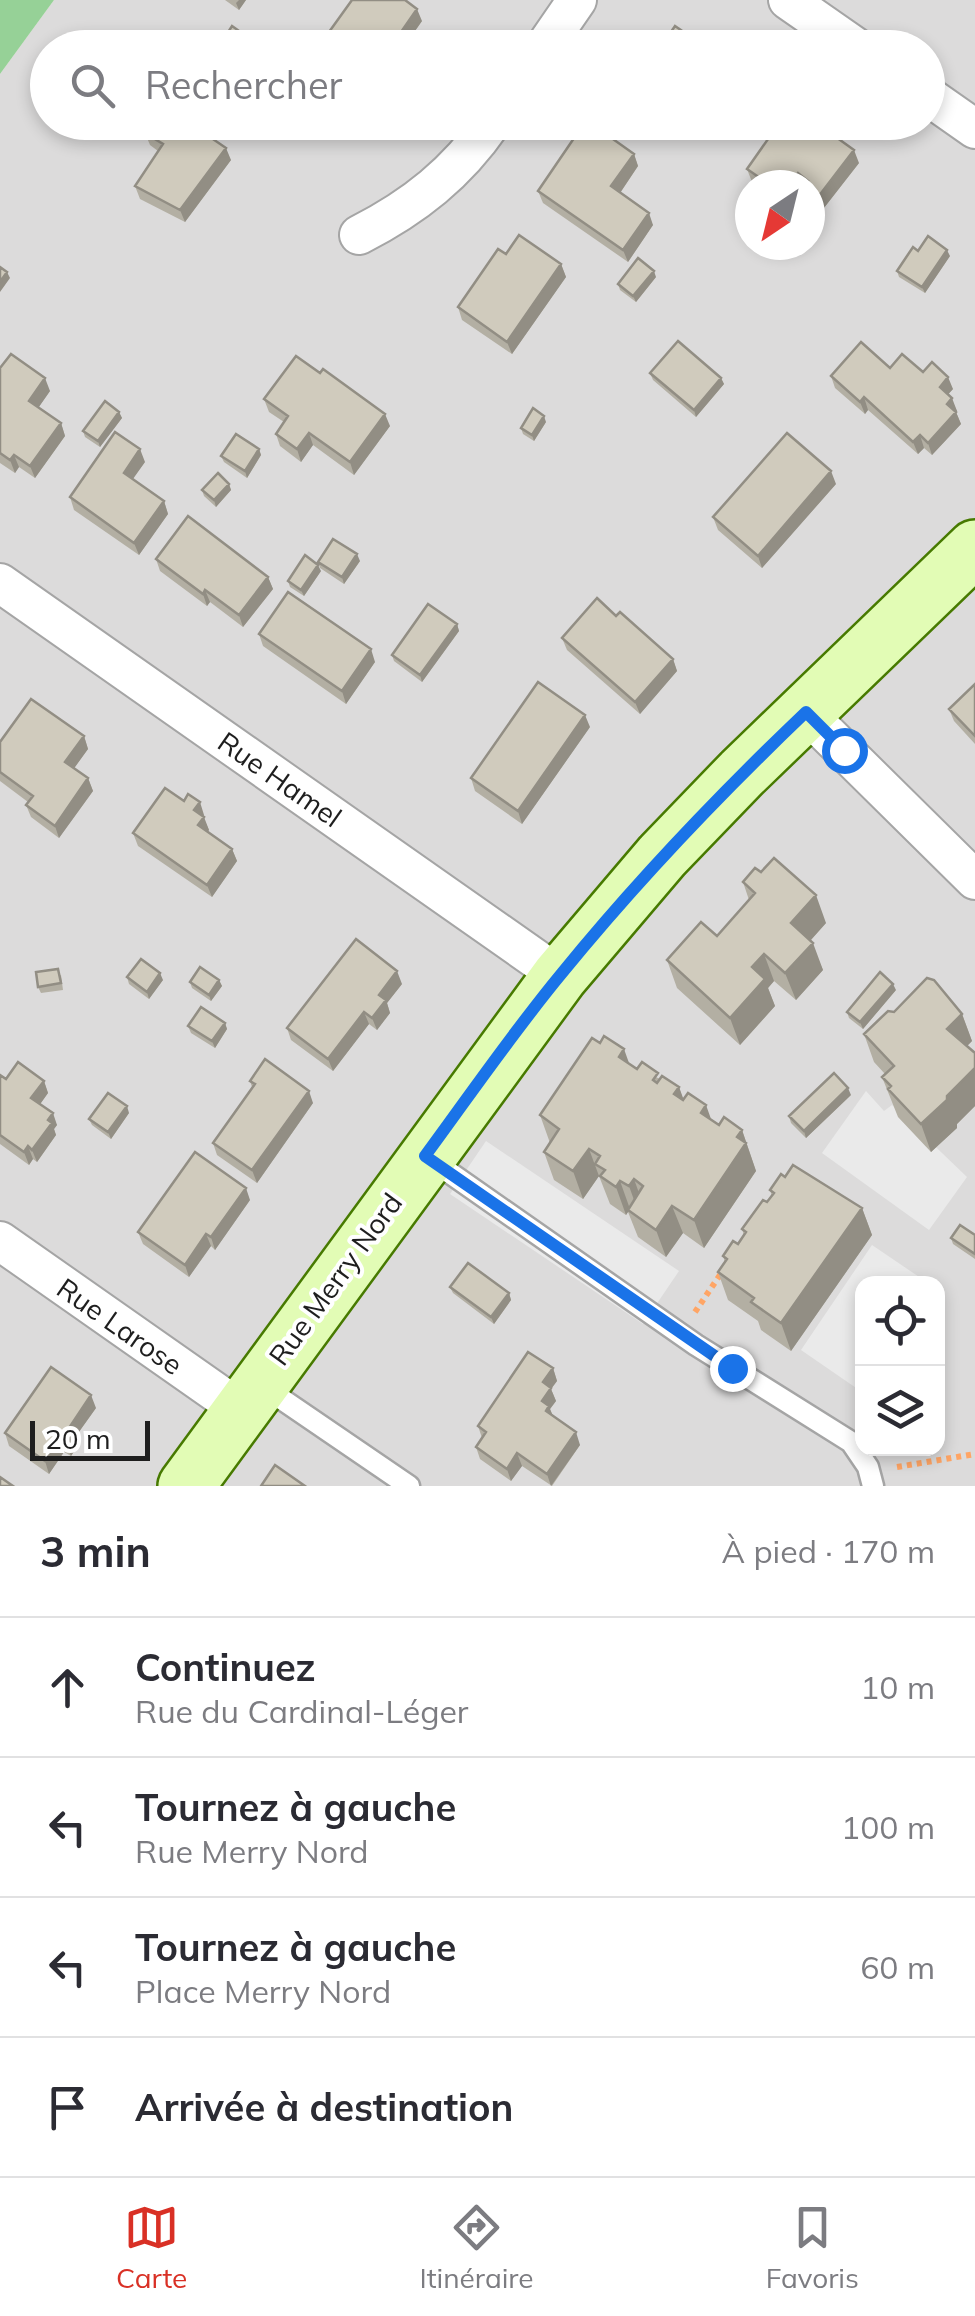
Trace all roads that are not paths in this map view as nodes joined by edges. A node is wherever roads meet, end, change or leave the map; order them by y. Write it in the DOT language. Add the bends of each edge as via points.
graph roads {
  1 [pos="577,0"];
  2 [pos="788,0"];
  3 [pos="556,30"];
  4 [pos="831,30"];
  5 [pos="945,108"];
  6 [pos="975,129"];
  7 [pos="477,140"];
  8 [pos="360,235"];
  9 [pos="975,548"];
  10 [pos="0,582"];
  11 [pos="806,712"];
  12 [pos="975,880"];
  13 [pos="560,976"];
  14 [pos="425,1156"];
  15 [pos="0,1241"];
  16 [pos="250,1397"];
  17 [pos="872,1480"];
  18 [pos="186,1486"];
  19 [pos="409,1486"];
  1 -- 3 [label="street"];
  2 -- 4 [label="street"];
  5 -- 6 [label="street"];
  7 -- 8 [label="street" via="416,202"];
  9 -- 11 [label="main road, Rue Merry Nord"];
  10 -- 13 [label="street, Rue Hamel"];
  11 -- 12 [label="street"];
  11 -- 13 [label="main road, Rue Merry Nord" via="662,856"];
  13 -- 14 [label="main road, Rue Merry Nord"];
  14 -- 16 [label="main road, Rue Merry Nord"];
  14 -- 17 [label="lane" via="680,1334 851,1442"];
  15 -- 16 [label="street, Rue Larose"];
  16 -- 18 [label="main road, Rue Merry Nord"];
  16 -- 19 [label="lane"];
}
